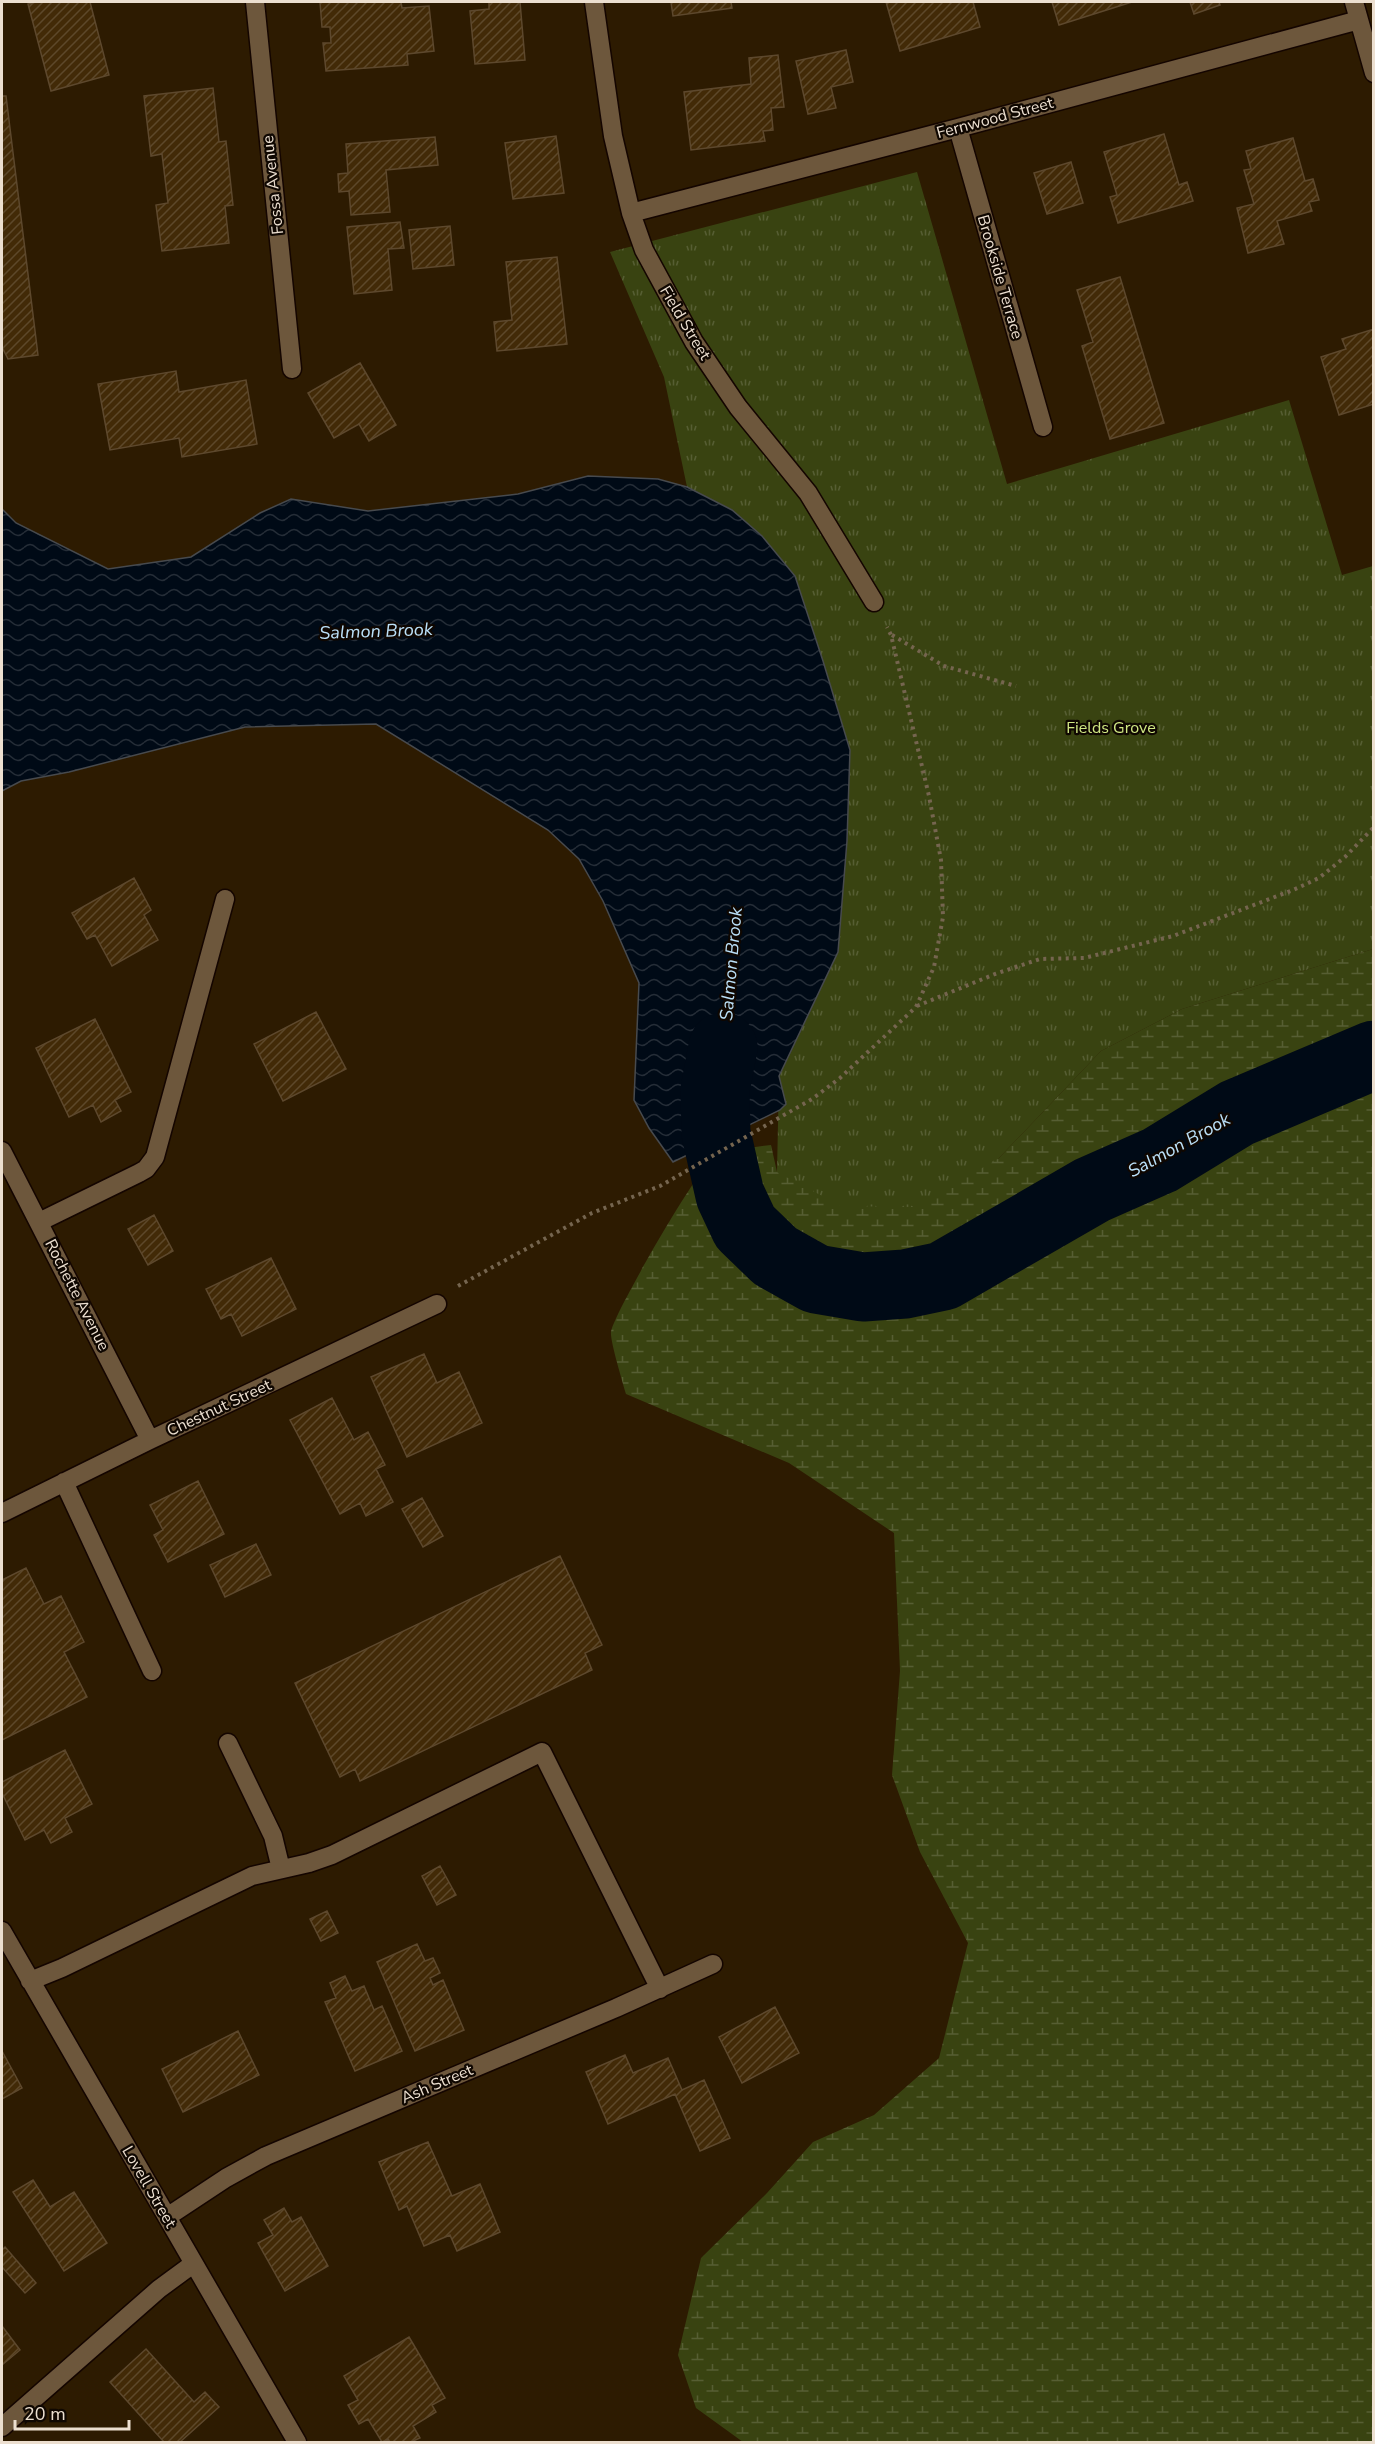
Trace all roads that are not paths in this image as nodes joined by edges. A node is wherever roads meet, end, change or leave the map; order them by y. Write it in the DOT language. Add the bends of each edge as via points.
graph roads {
  1 [pos="255,2"];
  2 [pos="594,2"];
  3 [pos="1354,2"];
  4 [pos="1359,20"];
  5 [pos="1374,73"];
  6 [pos="958,128"];
  7 [pos="631,213"];
  8 [pos="292,369"];
  9 [pos="1043,427"];
  10 [pos="874,602"];
  11 [pos="225,899"];
  12 [pos="2,1151"];
  13 [pos="39,1222"];
  14 [pos="437,1304"];
  15 [pos="150,1440"];
  16 [pos="64,1482"];
  17 [pos="2,1514"];
  18 [pos="152,1671"];
  19 [pos="228,1743"];
  20 [pos="281,1869"];
  21 [pos="2,1931"];
  22 [pos="713,1964"];
  23 [pos="30,1981"];
  24 [pos="660,1989"];
  25 [pos="167,2217"];
  26 [pos="193,2264"];
  27 [pos="2,2427"];
  28 [pos="297,2442"];
  1 -- 8 [label="street, Fossa Avenue"];
  2 -- 7 [label="street, Field Street" via="613,136"];
  3 -- 4 [label="street"];
  4 -- 5 [label="street"];
  4 -- 6 [label="street, Fernwood Street"];
  6 -- 7 [label="street, Fernwood Street"];
  6 -- 9 [label="street, Brookside Terrace"];
  7 -- 10 [label="street, Field Street" via="644,250 694,342 738,407 808,493"];
  11 -- 13 [label="street" via="155,1157 139,1173"];
  12 -- 13 [label="street, Rochette Avenue"];
  13 -- 15 [label="street, Rochette Avenue"];
  14 -- 15 [label="street, Chestnut Street"];
  15 -- 16 [label="street, Chestnut Street"];
  16 -- 17 [label="street, Chestnut Street"];
  16 -- 18 [label="street"];
  19 -- 20 [label="street" via="273,1836"];
  20 -- 23 [label="street" via="240,1881"];
  20 -- 24 [label="street" via="332,1855 542,1752"];
  21 -- 23 [label="street, Lovell Street"];
  22 -- 24 [label="street, Ash Street"];
  23 -- 25 [label="street, Lovell Street"];
  24 -- 25 [label="street, Ash Street" via="266,2156"];
  25 -- 26 [label="street, Lovell Street"];
  26 -- 27 [label="street" via="159,2289"];
  26 -- 28 [label="street, Lovell Street"];
}
